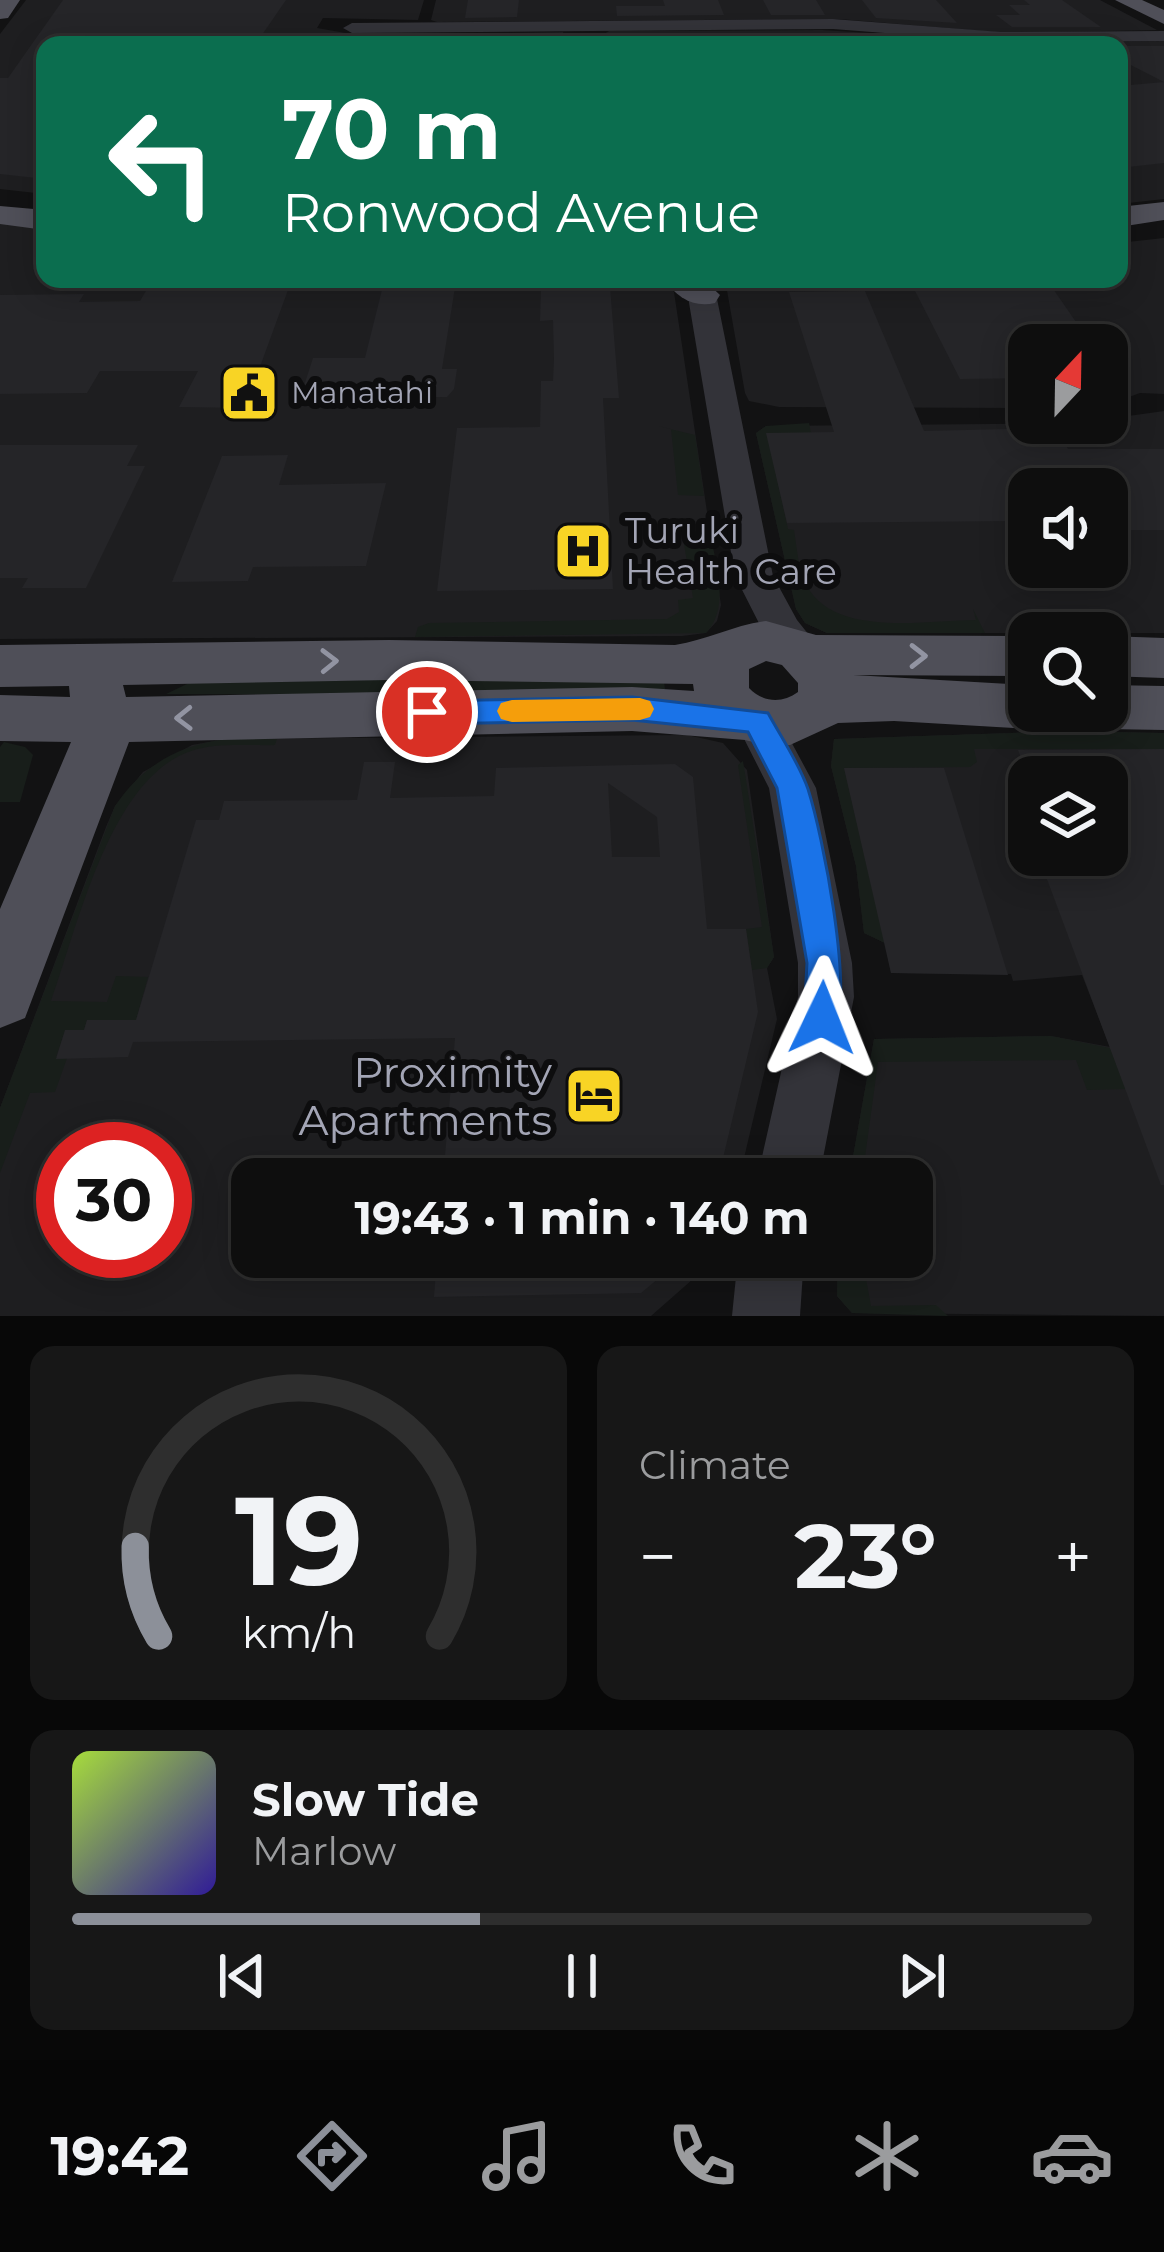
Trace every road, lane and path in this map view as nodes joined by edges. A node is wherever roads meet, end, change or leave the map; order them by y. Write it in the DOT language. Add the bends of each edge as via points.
graph roads {
  1 [pos="10,0"];
  2 [pos="1124,0"];
  3 [pos="0,13"];
  4 [pos="1164,18"];
  5 [pos="352,28"];
  6 [pos="583,35"];
  7 [pos="988,36"];
  8 [pos="1128,36"];
  9 [pos="1164,36"];
  10 [pos="0,198"];
  11 [pos="36,201"];
  12 [pos="1164,211"];
  13 [pos="0,215"];
  14 [pos="1128,216"];
  15 [pos="36,219"];
  16 [pos="1164,227"];
  17 [pos="1128,232"];
  18 [pos="697,288"];
  19 [pos="754,576"];
  20 [pos="730,654"];
  21 [pos="1128,657"];
  22 [pos="1164,658"];
  23 [pos="1008,659"];
  24 [pos="0,666"];
  25 [pos="97,693"];
  26 [pos="790,695"];
  27 [pos="1008,705"];
  28 [pos="1128,707"];
  29 [pos="1164,708"];
  30 [pos="0,718"];
  31 [pos="0,994"];
  32 [pos="792,1158"];
  33 [pos="769,1278"];
  34 [pos="766,1316"];
  1 -- 3 [label="main road"];
  2 -- 4 [label="main road"];
  5 -- 6 [label="street" via="422,21"];
  6 -- 7 [label="street" via="833,24"];
  8 -- 9 [label="street"];
  10 -- 11 [label="main road"];
  12 -- 14 [label="main road"];
  13 -- 15 [label="main road"];
  16 -- 17 [label="main road"];
  18 -- 19 [label="street"];
  19 -- 20 [label="street" via="750,614"];
  19 -- 26 [label="street" via="782,630"];
  25 -- 20 [label="main road, one-way" via="389,660 675,666"];
  20 -- 26 [label="main road" via="766,641"];
  20 -- 26 [label="main road" via="718,682 723,695"];
  21 -- 22 [label="main road"];
  26 -- 23 [label="main road, one-way"];
  24 -- 25 [label="main road"];
  26 -- 25 [label="main road, one-way" via="632,709"];
  25 -- 30 [label="main road"];
  25 -- 31 [label="main road" via="104,732"];
  26 -- 27 [label="main road"];
  26 -- 32 [label="street" via="792,788 826,991"];
  28 -- 29 [label="main road"];
  33 -- 34 [label="street"];
}
